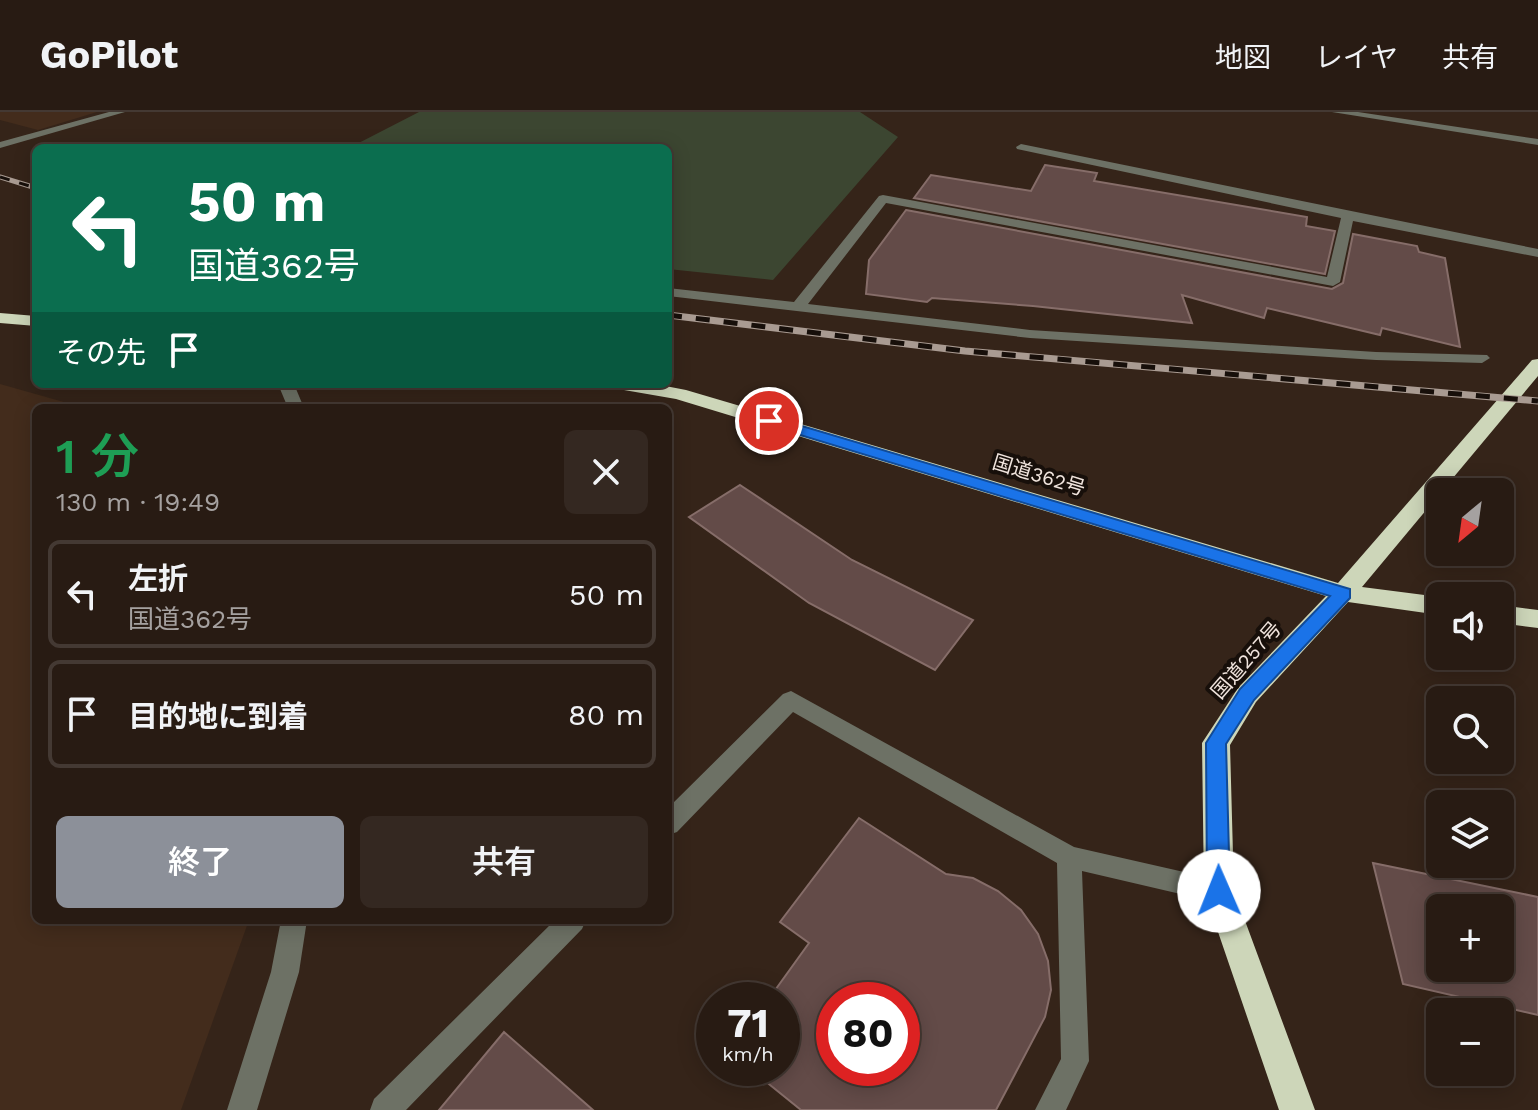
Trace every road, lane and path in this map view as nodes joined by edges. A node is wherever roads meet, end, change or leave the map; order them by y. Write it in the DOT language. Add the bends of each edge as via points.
graph roads {
  1 [pos="120,112"];
  2 [pos="1337,112"];
  3 [pos="17,141"];
  4 [pos="1538,142"];
  5 [pos="0,145"];
  6 [pos="1021,147"];
  7 [pos="32,149"];
  8 [pos="1348,216"];
  9 [pos="1538,253"];
  10 [pos="672,292"];
  11 [pos="799,306"];
  12 [pos="0,318"];
  13 [pos="32,321"];
  14 [pos="1482,358"];
  15 [pos="1538,364"];
  16 [pos="644,388"];
  17 [pos="1343,593"];
  18 [pos="1426,604"];
  19 [pos="1514,616"];
  20 [pos="1538,619"];
  21 [pos="672,820"];
  22 [pos="1069,857"];
  23 [pos="1219,891"];
  24 [pos="293,924"];
  25 [pos="569,924"];
  26 [pos="242,1110"];
  27 [pos="385,1110"];
  28 [pos="1050,1110"];
  29 [pos="1297,1110"];
  1 -- 3 [label="street"];
  2 -- 4 [label="street"];
  3 -- 5 [label="street"];
  3 -- 7 [label="street"];
  6 -- 8 [label="street"];
  8 -- 9 [label="street"];
  8 -- 11 [label="street" via="1333,282 883,199"];
  10 -- 11 [label="street"];
  11 -- 14 [label="street" via="1030,334"];
  12 -- 13 [label="highway"];
  15 -- 17 [label="highway, 国道257号"];
  16 -- 17 [label="highway, 国道362号" via="694,398"];
  17 -- 18 [label="highway, 国道362号"];
  17 -- 23 [label="highway, 国道257号" via="1247,695 1216,743"];
  19 -- 20 [label="highway"];
  21 -- 22 [label="street" via="791,700"];
  22 -- 23 [label="street"];
  22 -- 28 [label="street" via="1075,1061"];
  23 -- 29 [label="highway, 国道257号"];
  24 -- 26 [label="street" via="285,972"];
  25 -- 27 [label="street"];
}
